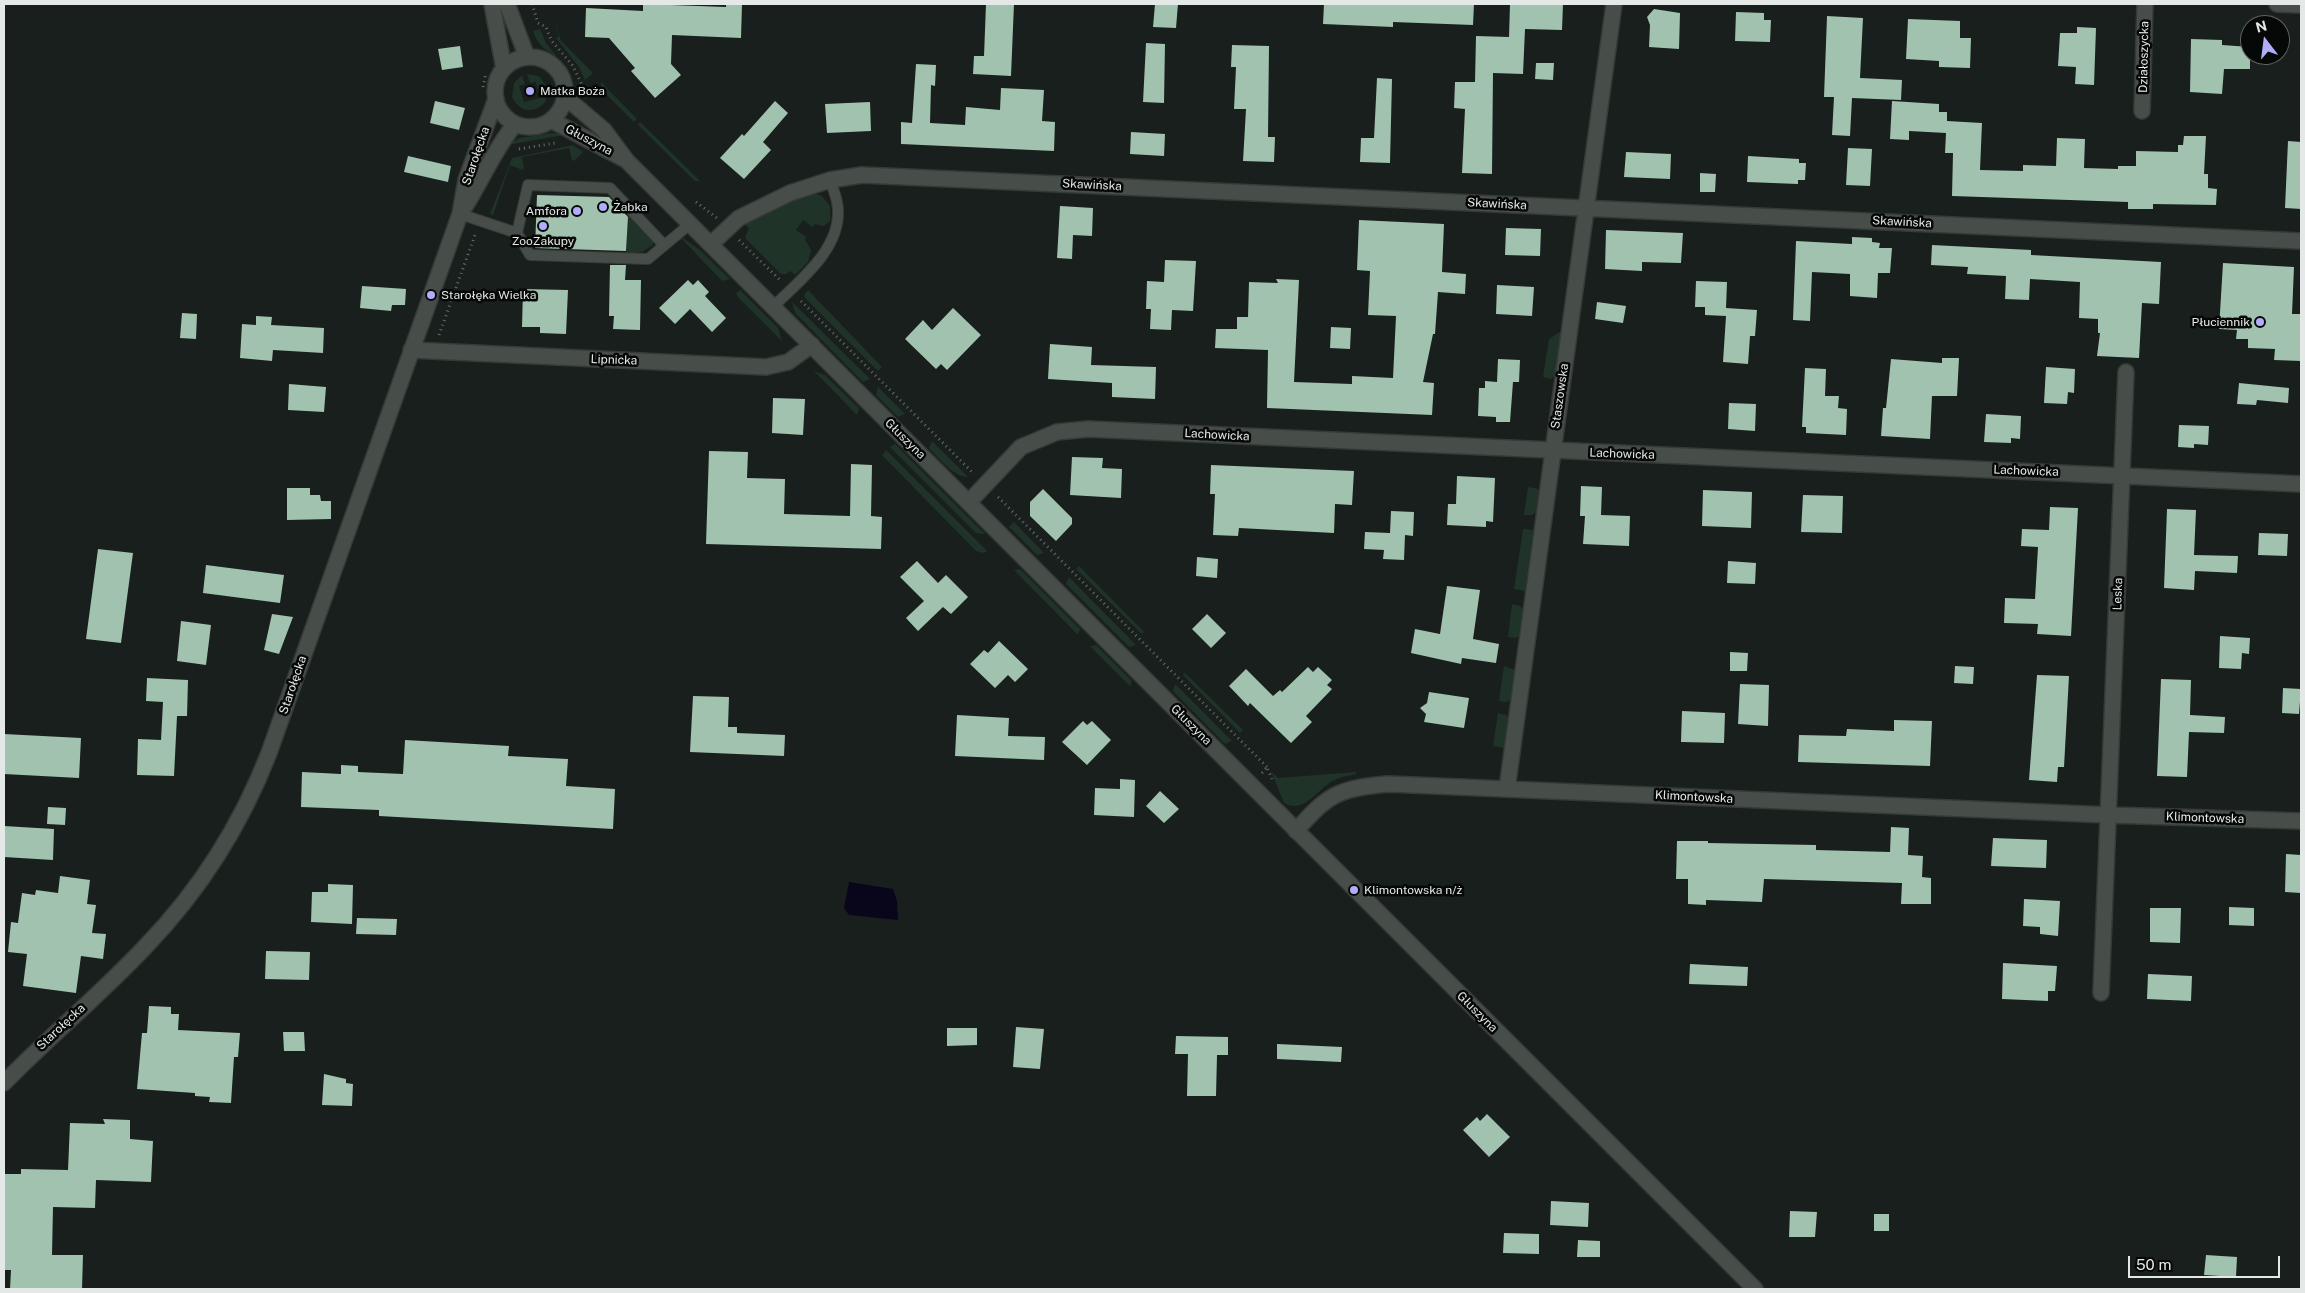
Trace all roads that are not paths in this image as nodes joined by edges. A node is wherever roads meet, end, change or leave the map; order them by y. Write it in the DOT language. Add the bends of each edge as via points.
graph roads {
  1 [pos="492,4"];
  2 [pos="507,4"];
  3 [pos="1614,4"];
  4 [pos="2145,4"];
  5 [pos="2277,4"];
  6 [pos="2301,5"];
  7 [pos="527,57"];
  8 [pos="504,69"];
  9 [pos="565,98"];
  10 [pos="496,99"];
  11 [pos="2142,111"];
  12 [pos="551,120"];
  13 [pos="515,124"];
  14 [pos="627,161"];
  15 [pos="830,180"];
  16 [pos="1586,208"];
  17 [pos="460,214"];
  18 [pos="690,224"];
  19 [pos="518,233"];
  20 [pos="2301,241"];
  21 [pos="711,244"];
  22 [pos="664,245"];
  23 [pos="773,307"];
  24 [pos="812,345"];
  25 [pos="411,350"];
  26 [pos="2126,372"];
  27 [pos="1553,451"];
  28 [pos="2123,475"];
  29 [pos="2301,484"];
  30 [pos="969,502"];
  31 [pos="1507,789"];
  32 [pos="2109,815"];
  33 [pos="2301,821"];
  34 [pos="1296,831"];
  35 [pos="2101,993"];
  36 [pos="4,1082"];
  37 [pos="1755,1289"];
  1 -- 8 [label="street"];
  2 -- 7 [label="street"];
  3 -- 16 [label="street, Staszowska"];
  4 -- 11 [label="street, Działoszycka"];
  5 -- 6 [label="street"];
  7 -- 8 [label="street"];
  7 -- 9 [label="street" via="547,61 556,68 563,82"];
  8 -- 10 [label="street" via="496,83"];
  9 -- 12 [label="street"];
  9 -- 14 [label="street, Głuszyna" via="604,130"];
  10 -- 13 [label="street" via="500,109"];
  10 -- 17 [label="street, Starołęcka" via="466,180"];
  12 -- 13 [label="street" via="533,127"];
  12 -- 14 [label="street, Głuszyna"];
  13 -- 17 [label="street, Starołęcka" via="497,148 480,184"];
  14 -- 18 [label="street, Głuszyna"];
  15 -- 16 [label="street, Skawińska" via="885,175"];
  15 -- 21 [label="street, Skawińska" via="745,214"];
  15 -- 23 [label="lane" via="838,207 838,221 832,240 817,262"];
  16 -- 20 [label="street, Skawińska"];
  16 -- 27 [label="street, Staszowska"];
  17 -- 19 [label="lane"];
  17 -- 25 [label="street, Starołęcka"];
  18 -- 21 [label="street, Głuszyna"];
  18 -- 22 [label="lane"];
  19 -- 22 [label="lane" via="530,255 648,259"];
  19 -- 22 [label="lane" via="528,186 610,188"];
  21 -- 23 [label="street, Głuszyna"];
  23 -- 24 [label="street, Głuszyna"];
  24 -- 25 [label="street, Lipnicka" via="788,362 766,366"];
  24 -- 30 [label="street, Głuszyna"];
  25 -- 36 [label="street, Starołęcka" via="269,753 246,808 198,883 160,931"];
  26 -- 28 [label="street, Leska"];
  27 -- 28 [label="street, Lachowicka"];
  27 -- 30 [label="street, Lachowicka" via="1088,430 1057,432 1021,447"];
  27 -- 31 [label="street, Staszowska"];
  28 -- 29 [label="street, Lachowicka"];
  28 -- 32 [label="street, Leska"];
  30 -- 34 [label="street, Głuszyna"];
  31 -- 32 [label="street, Klimontowska"];
  31 -- 34 [label="street, Klimontowska" via="1388,784 1352,788 1337,792 1322,803"];
  32 -- 33 [label="street, Klimontowska"];
  32 -- 35 [label="street"];
  34 -- 37 [label="street, Głuszyna"];
}
